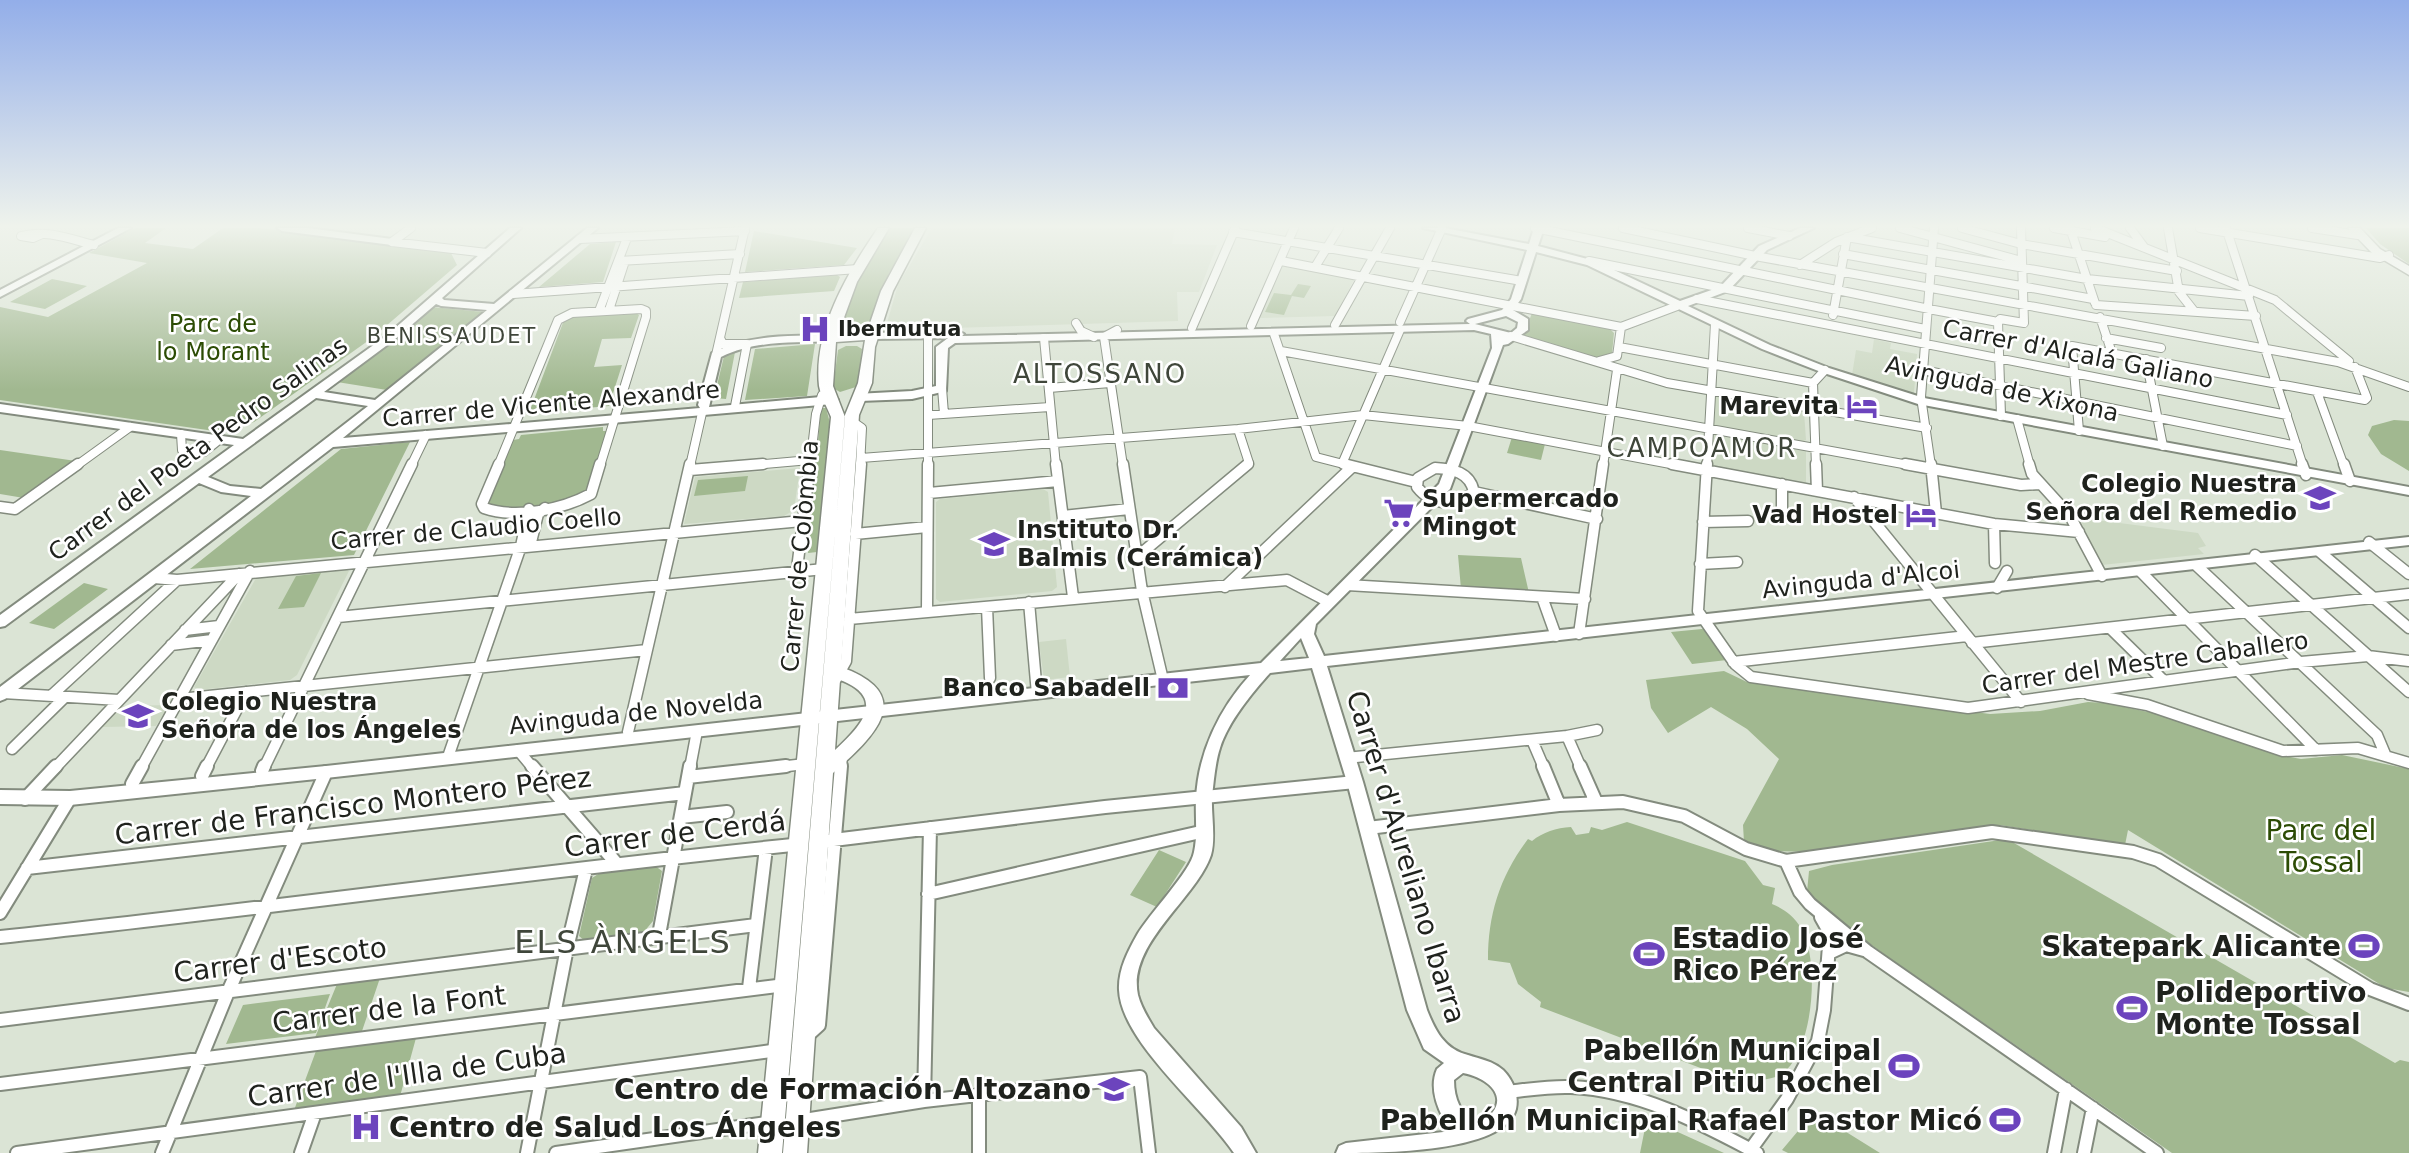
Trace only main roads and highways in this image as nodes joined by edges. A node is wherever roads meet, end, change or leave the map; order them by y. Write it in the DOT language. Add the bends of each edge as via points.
graph roads {
  1 [pos="23,282"];
  2 [pos="454,282"];
  3 [pos="528,282"];
  4 [pos="853,282"];
  5 [pos="890,282"];
  6 [pos="1522,282"];
  7 [pos="1632,282"];
  8 [pos="1731,282"];
  9 [pos="0,294"];
  10 [pos="436,298"];
  11 [pos="1677,306"];
  12 [pos="497,307"];
  13 [pos="1508,311"];
  14 [pos="1401,326"];
  15 [pos="1495,331"];
  16 [pos="872,335"];
  17 [pos="928,335"];
  18 [pos="1511,336"];
  19 [pos="831,338"];
  20 [pos="947,344"];
  21 [pos="1498,348"];
  22 [pos="313,394"];
  23 [pos="825,396"];
  24 [pos="860,397"];
  25 [pos="374,406"];
  26 [pos="777,406"];
  27 [pos="0,408"];
  28 [pos="703,409"];
  29 [pos="515,424"];
  30 [pos="341,434"];
  31 [pos="243,443"];
  32 [pos="328,443"];
  33 [pos="198,476"];
  34 [pos="2409,491"];
  35 [pos="265,493"];
  36 [pos="2409,541"];
  37 [pos="0,622"];
  38 [pos="1309,622"];
  39 [pos="1284,647"];
  40 [pos="1316,655"];
  41 [pos="1262,670"];
  42 [pos="835,676"];
  43 [pos="2,694"];
  44 [pos="876,708"];
  45 [pos="820,713"];
  46 [pos="449,754"];
  47 [pos="825,769"];
  48 [pos="0,789"];
  49 [pos="28,794"];
  50 [pos="0,797"];
  51 [pos="1460,1063"];
  52 [pos="1453,1119"];
  53 [pos="1477,1137"];
  54 [pos="1416,1143"];
  55 [pos="770,1153"];
  56 [pos="795,1153"];
  57 [pos="1246,1153"];
  58 [pos="1346,1153"];
  1 -- 9 [label="main road"];
  2 -- 10 [label="main road, Carrer del Poeta Pedro Salinas"];
  3 -- 12 [label="main road"];
  4 -- 19 [label="main road, Carrer de Colòmbia"];
  5 -- 16 [label="main road, Carrer de Colòmbia"];
  6 -- 13 [label="main road"];
  7 -- 11 [label="main road, Avinguda de Xixona"];
  8 -- 11 [label="main road" via="1724,289"];
  10 -- 12 [label="main road" via="441,303"];
  10 -- 22 [label="main road, Carrer del Poeta Pedro Salinas"];
  11 -- 34 [label="main road, Avinguda de Xixona" via="1825,370 1922,401"];
  12 -- 25 [label="main road"];
  13 -- 14 [label="main road" via="1477,321"];
  13 -- 15 [label="main road" via="1491,325"];
  13 -- 18 [label="main road" via="1524,321 1522,330"];
  14 -- 15 [label="main road"];
  14 -- 17 [label="main road" via="1117,330 1081,326"];
  14 -- 20 [label="main road"];
  15 -- 18 [label="main road"];
  15 -- 21 [label="main road"];
  16 -- 17 [label="main road"];
  16 -- 19 [label="main road"];
  16 -- 24 [label="main road, Carrer de Colòmbia"];
  17 -- 20 [label="main road"];
  18 -- 21 [label="main road"];
  19 -- 23 [label="main road, Carrer de Colòmbia"];
  19 -- 28 [label="main road" via="747,344 716,355"];
  20 -- 24 [label="main road" via="942,388"];
  21 -- 38 [label="main road" via="1445,486"];
  22 -- 25 [label="main road"];
  22 -- 31 [label="main road, Carrer del Poeta Pedro Salinas"];
  23 -- 24 [label="main road"];
  23 -- 26 [label="main road, Carrer de Vicente Alexandre"];
  23 -- 45 [label="main road, Carrer de Colòmbia" via="838,417 824,569"];
  24 -- 42 [label="main road, Carrer de Colòmbia" via="852,421"];
  25 -- 30 [label="main road"];
  26 -- 28 [label="main road, Carrer de Vicente Alexandre"];
  26 -- 28 [label="main road, Carrer de Vicente Alexandre"];
  27 -- 31 [label="main road"];
  28 -- 29 [label="main road, Carrer de Vicente Alexandre"];
  29 -- 30 [label="main road, Carrer de Vicente Alexandre"];
  29 -- 32 [label="main road, Carrer de Vicente Alexandre"];
  30 -- 32 [label="main road"];
  31 -- 33 [label="main road, Carrer del Poeta Pedro Salinas"];
  32 -- 35 [label="main road"];
  33 -- 35 [label="main road" via="206,483"];
  33 -- 37 [label="main road, Carrer del Poeta Pedro Salinas"];
  35 -- 43 [label="main road"];
  36 -- 40 [label="main road, Avinguda d'Alcoi" via="1579,634"];
  38 -- 39 [label="main road"];
  38 -- 40 [label="main road, Carrer d'Aureliano Ibarra" via="1307,634"];
  39 -- 40 [label="main road"];
  39 -- 41 [label="main road"];
  40 -- 41 [label="main road, Avinguda de Novelda"];
  40 -- 51 [label="main road, Carrer d'Aureliano Ibarra" via="1417,1010 1432,1043"];
  41 -- 44 [label="main road, Avinguda de Novelda"];
  41 -- 57 [label="main road" via="1241,695 1212,748 1203,853 1134,961 1129,993 1137,1017"];
  42 -- 44 [label="main road" via="870,690"];
  42 -- 45 [label="main road, Carrer de Colòmbia"];
  44 -- 45 [label="main road, Avinguda de Novelda"];
  44 -- 47 [label="main road" via="870,727"];
  45 -- 46 [label="main road, Avinguda de Novelda"];
  45 -- 46 [label="main road, Avinguda de Novelda" via="697,731"];
  45 -- 47 [label="main road"];
  45 -- 55 [label="main road" via="805,764"];
  46 -- 49 [label="main road, Avinguda de Novelda"];
  46 -- 49 [label="main road, Avinguda de Novelda" via="326,772 70,798"];
  47 -- 56 [label="main road" via="827,841 803,1040"];
  48 -- 49 [label="main road, Avinguda de Novelda"];
  49 -- 50 [label="main road, Avinguda de Novelda"];
  51 -- 52 [label="main road" via="1444,1076"];
  51 -- 53 [label="main road" via="1485,1069 1506,1092 1503,1119 1497,1128"];
  52 -- 53 [label="main road"];
  52 -- 54 [label="main road" via="1443,1131"];
  53 -- 54 [label="main road"];
  54 -- 58 [label="main road"];
}
